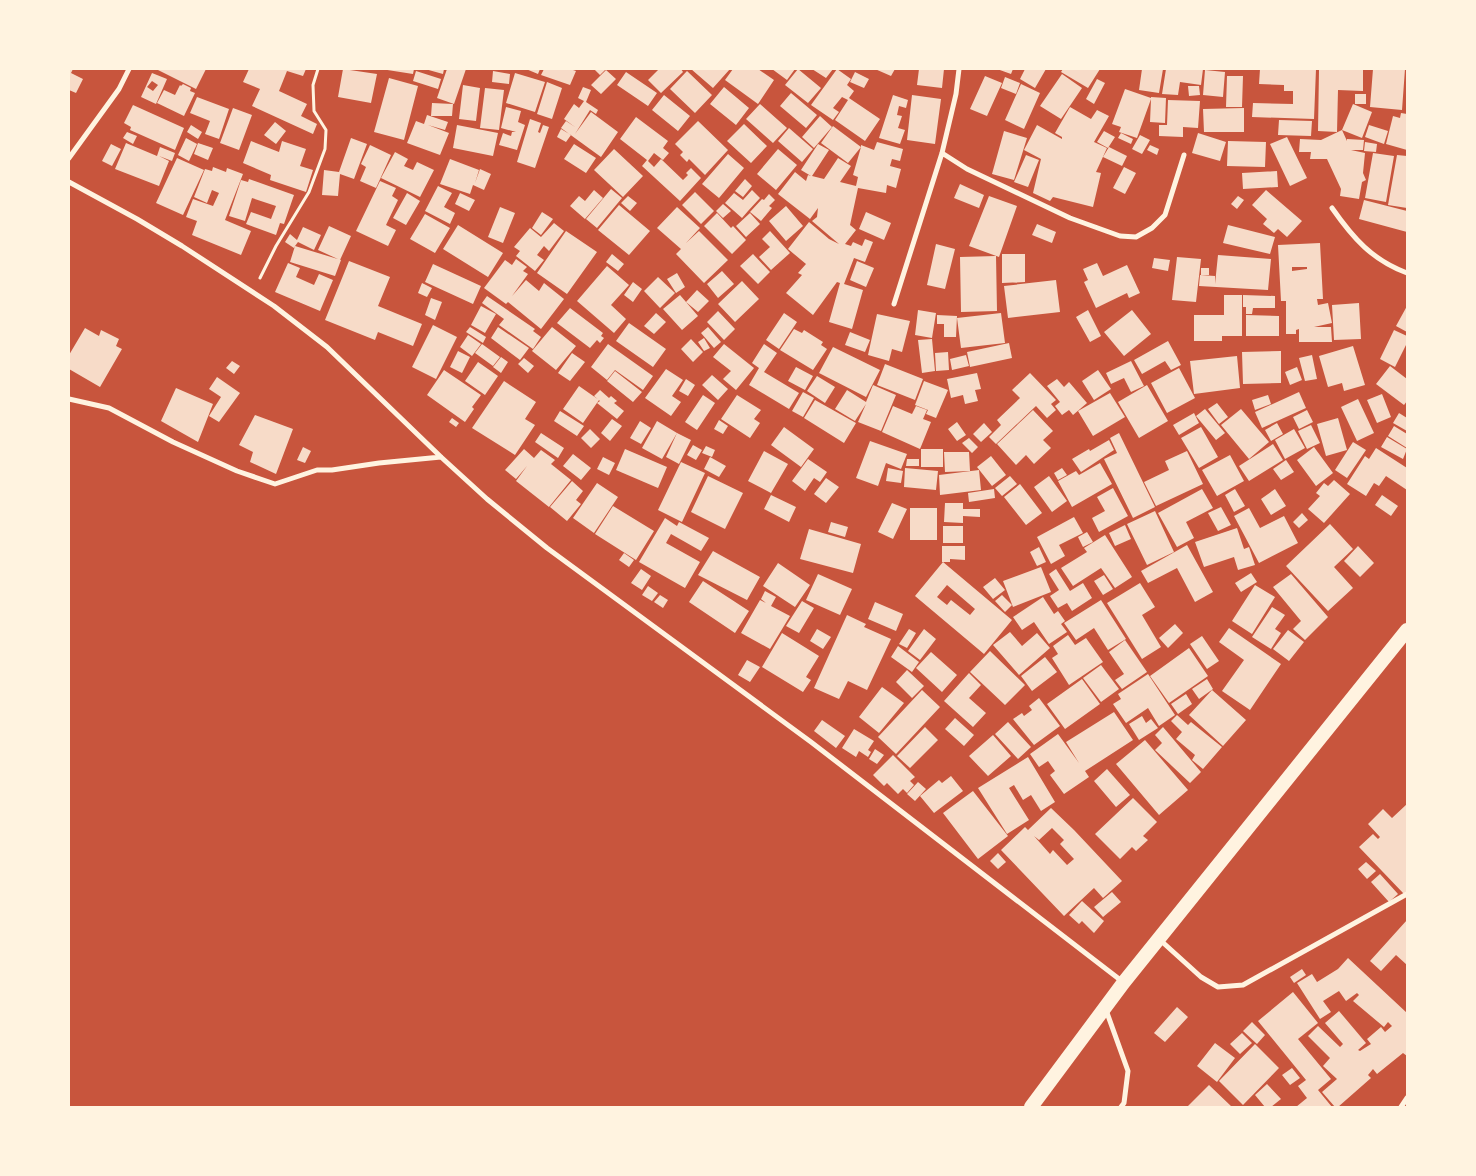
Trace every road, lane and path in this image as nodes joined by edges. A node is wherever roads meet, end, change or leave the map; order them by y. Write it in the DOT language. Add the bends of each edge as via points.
graph roads {
  1 [pos="129,69"];
  2 [pos="318,69"];
  3 [pos="959,69"];
  4 [pos="942,154"];
  5 [pos="1184,155"];
  6 [pos="69,158"];
  7 [pos="69,182"];
  8 [pos="1332,208"];
  9 [pos="1407,273"];
  10 [pos="253,292"];
  11 [pos="894,304"];
  12 [pos="69,399"];
  13 [pos="441,457"];
  14 [pos="1407,630"];
  15 [pos="1407,894"];
  16 [pos="1158,939"];
  17 [pos="1124,982"];
  18 [pos="1105,1007"];
  19 [pos="1407,1098"];
  20 [pos="1030,1107"];
  21 [pos="1121,1107"];
  22 [pos="1401,1107"];
  1 -- 6 [label="street" via="119,89"];
  2 -- 10 [label="path" via="313,85 314,111 326,130 325,149 308,192"];
  3 -- 4 [label="street"];
  4 -- 5 [label="street" via="1070,218 1120,236 1136,236 1152,228 1165,215"];
  4 -- 11 [label="street"];
  7 -- 10 [label="street" via="152,228"];
  8 -- 9 [label="street" via="1356,240 1372,254"];
  10 -- 13 [label="street" via="327,347"];
  12 -- 13 [label="street" via="109,408 173,442 275,484 317,470"];
  13 -- 17 [label="street" via="547,548 811,742"];
  14 -- 16 [label="highway"];
  15 -- 16 [label="street" via="1242,985 1218,987 1201,977"];
  16 -- 17 [label="highway"];
  17 -- 18 [label="highway"];
  18 -- 20 [label="highway"];
  18 -- 21 [label="street" via="1128,1071"];
  19 -- 22 [label="street"];
}
